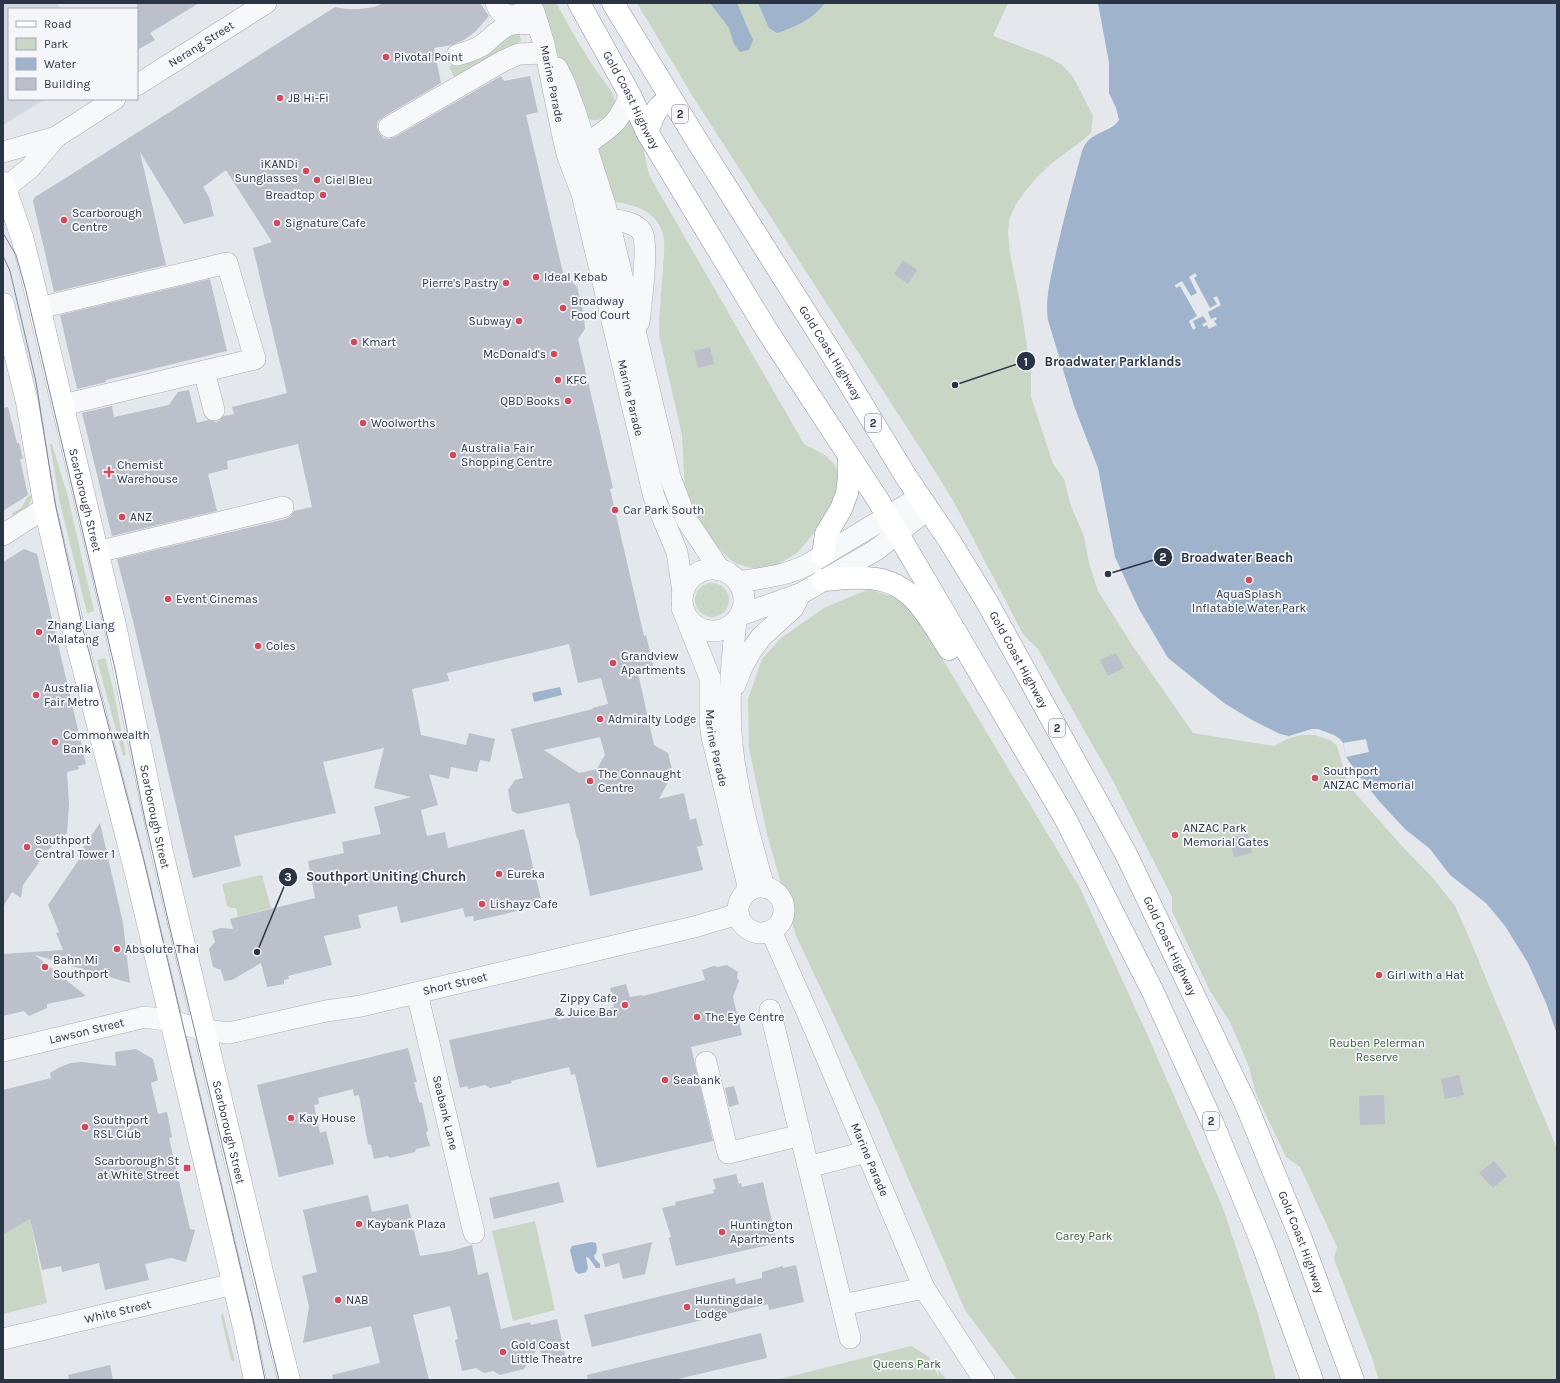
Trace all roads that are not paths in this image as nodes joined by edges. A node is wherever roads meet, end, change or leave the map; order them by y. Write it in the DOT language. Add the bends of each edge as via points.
graph roads {
  1 [pos="266,3"];
  2 [pos="496,3"];
  3 [pos="579,3"];
  4 [pos="613,3"];
  5 [pos="530,4"];
  6 [pos="538,24"];
  7 [pos="545,48"];
  8 [pos="457,55"];
  9 [pos="138,84"];
  10 [pos="630,95"];
  11 [pos="671,99"];
  12 [pos="113,100"];
  13 [pos="389,127"];
  14 [pos="647,132"];
  15 [pos="56,137"];
  16 [pos="586,146"];
  17 [pos="3,152"];
  18 [pos="4,186"];
  19 [pos="580,188"];
  20 [pos="609,222"];
  21 [pos="591,239"];
  22 [pos="3,304"];
  23 [pos="39,308"];
  24 [pos="638,342"];
  25 [pos="204,371"];
  26 [pos="63,405"];
  27 [pos="214,410"];
  28 [pos="849,457"];
  29 [pos="924,503"];
  30 [pos="283,507"];
  31 [pos="45,508"];
  32 [pos="892,525"];
  33 [pos="3,535"];
  34 [pos="97,552"];
  35 [pos="823,555"];
  36 [pos="720,570"];
  37 [pos="823,580"];
  38 [pos="738,582"];
  39 [pos="800,594"];
  40 [pos="683,600"];
  41 [pos="738,618"];
  42 [pos="730,698"];
  43 [pos="1017,738"];
  44 [pos="756,889"];
  45 [pos="738,914"];
  46 [pos="771,931"];
  47 [pos="417,993"];
  48 [pos="770,1010"];
  49 [pos="171,1021"];
  50 [pos="204,1030"];
  51 [pos="3,1051"];
  52 [pos="706,1062"];
  53 [pos="800,1135"];
  54 [pos="866,1152"];
  55 [pos="808,1167"];
  56 [pos="474,1234"];
  57 [pos="233,1284"];
  58 [pos="924,1288"];
  59 [pos="842,1305"];
  60 [pos="850,1338"];
  61 [pos="3,1339"];
  62 [pos="255,1380"];
  63 [pos="289,1380"];
  64 [pos="984,1380"];
  65 [pos="1312,1380"];
  66 [pos="1353,1380"];
  1 -- 9 [label="street, Nerang Street"];
  2 -- 5 [label="street" via="501,12 512,16 521,14"];
  3 -- 10 [label="main road, Gold Coast Highway / 2"];
  4 -- 11 [label="main road, Gold Coast Highway / 2"];
  5 -- 6 [label="street"];
  6 -- 7 [label="street"];
  6 -- 8 [label="street" via="510,25 474,50"];
  7 -- 13 [label="street" via="518,54 503,61"];
  7 -- 16 [label="street, Marine Parade" via="564,82"];
  7 -- 19 [label="street, Marine Parade" via="567,154"];
  10 -- 14 [label="main road, Gold Coast Highway / 2"];
  10 -- 16 [label="street" via="615,122"];
  11 -- 14 [label="main road" via="658,107"];
  11 -- 29 [label="main road, Gold Coast Highway / 2"];
  12 -- 15 [label="street"];
  14 -- 28 [label="main road, Gold Coast Highway / 2" via="766,328"];
  15 -- 17 [label="street"];
  15 -- 18 [label="street" via="30,168"];
  16 -- 19 [label="street" via="578,159"];
  16 -- 20 [label="street, Marine Parade"];
  18 -- 23 [label="main road, Scarborough Street" via="22,237"];
  19 -- 21 [label="street, Marine Parade"];
  20 -- 21 [label="street"];
  20 -- 24 [label="street, Marine Parade"];
  20 -- 24 [label="street" via="622,221 634,224 642,231 644,238"];
  21 -- 40 [label="street, Marine Parade" via="654,496 677,552"];
  22 -- 31 [label="main road" via="27,402"];
  23 -- 25 [label="street" via="227,263 255,359"];
  23 -- 26 [label="main road, Scarborough Street"];
  24 -- 36 [label="street, Marine Parade" via="670,477 686,519"];
  25 -- 26 [label="street"];
  25 -- 27 [label="street"];
  26 -- 34 [label="main road, Scarborough Street"];
  28 -- 32 [label="main road, Gold Coast Highway / 2"];
  28 -- 35 [label="main road" via="847,493 826,534"];
  29 -- 32 [label="street"];
  29 -- 66 [label="main road, Gold Coast Highway / 2" via="987,602 1126,854 1245,1102 1300,1236"];
  30 -- 34 [label="street"];
  31 -- 33 [label="street"];
  31 -- 49 [label="main road"];
  32 -- 35 [label="street"];
  32 -- 37 [label="street" via="876,550"];
  32 -- 43 [label="main road, Gold Coast Highway / 2"];
  34 -- 50 [label="main road, Scarborough Street" via="131,695 153,813"];
  35 -- 38 [label="street" via="794,571"];
  36 -- 38 [label="street" via="727,572"];
  36 -- 40 [label="street" via="710,569 693,576 686,584"];
  37 -- 39 [label="street"];
  37 -- 43 [label="main road" via="885,580 912,596 997,722"];
  38 -- 41 [label="street, Marine Parade" via="744,598"];
  39 -- 41 [label="street"];
  39 -- 42 [label="street" via="793,608 761,637 751,651"];
  40 -- 41 [label="street" via="686,616 692,624 701,629 720,630 729,627"];
  40 -- 44 [label="street, Marine Parade" via="710,678 712,737"];
  41 -- 42 [label="street, Marine Parade" via="731,662"];
  42 -- 44 [label="street, Marine Parade" via="736,773 751,844"];
  43 -- 65 [label="main road, Gold Coast Highway / 2" via="1065,818 1153,992 1213,1124 1252,1219"];
  44 -- 45 [label="street" via="742,896"];
  44 -- 46 [label="street" via="772,889 784,903 784,915 778,926"];
  45 -- 46 [label="street" via="740,921 753,932"];
  45 -- 47 [label="street, Short Street" via="694,927"];
  46 -- 54 [label="street, Marine Parade"];
  47 -- 50 [label="street, Short Street" via="234,1032"];
  47 -- 56 [label="street, Seabank Lane"];
  48 -- 53 [label="street"];
  49 -- 50 [label="street, Short Street"];
  49 -- 51 [label="street, Lawson Street" via="142,1018"];
  49 -- 57 [label="main road"];
  50 -- 63 [label="main road, Scarborough Street"];
  52 -- 53 [label="street" via="728,1153"];
  53 -- 55 [label="street"];
  54 -- 55 [label="street"];
  54 -- 58 [label="street, Marine Parade"];
  55 -- 59 [label="street"];
  57 -- 61 [label="street, White Street"];
  57 -- 62 [label="main road"];
  58 -- 59 [label="street"];
  58 -- 64 [label="street, Marine Parade"];
  59 -- 60 [label="street"];
}
